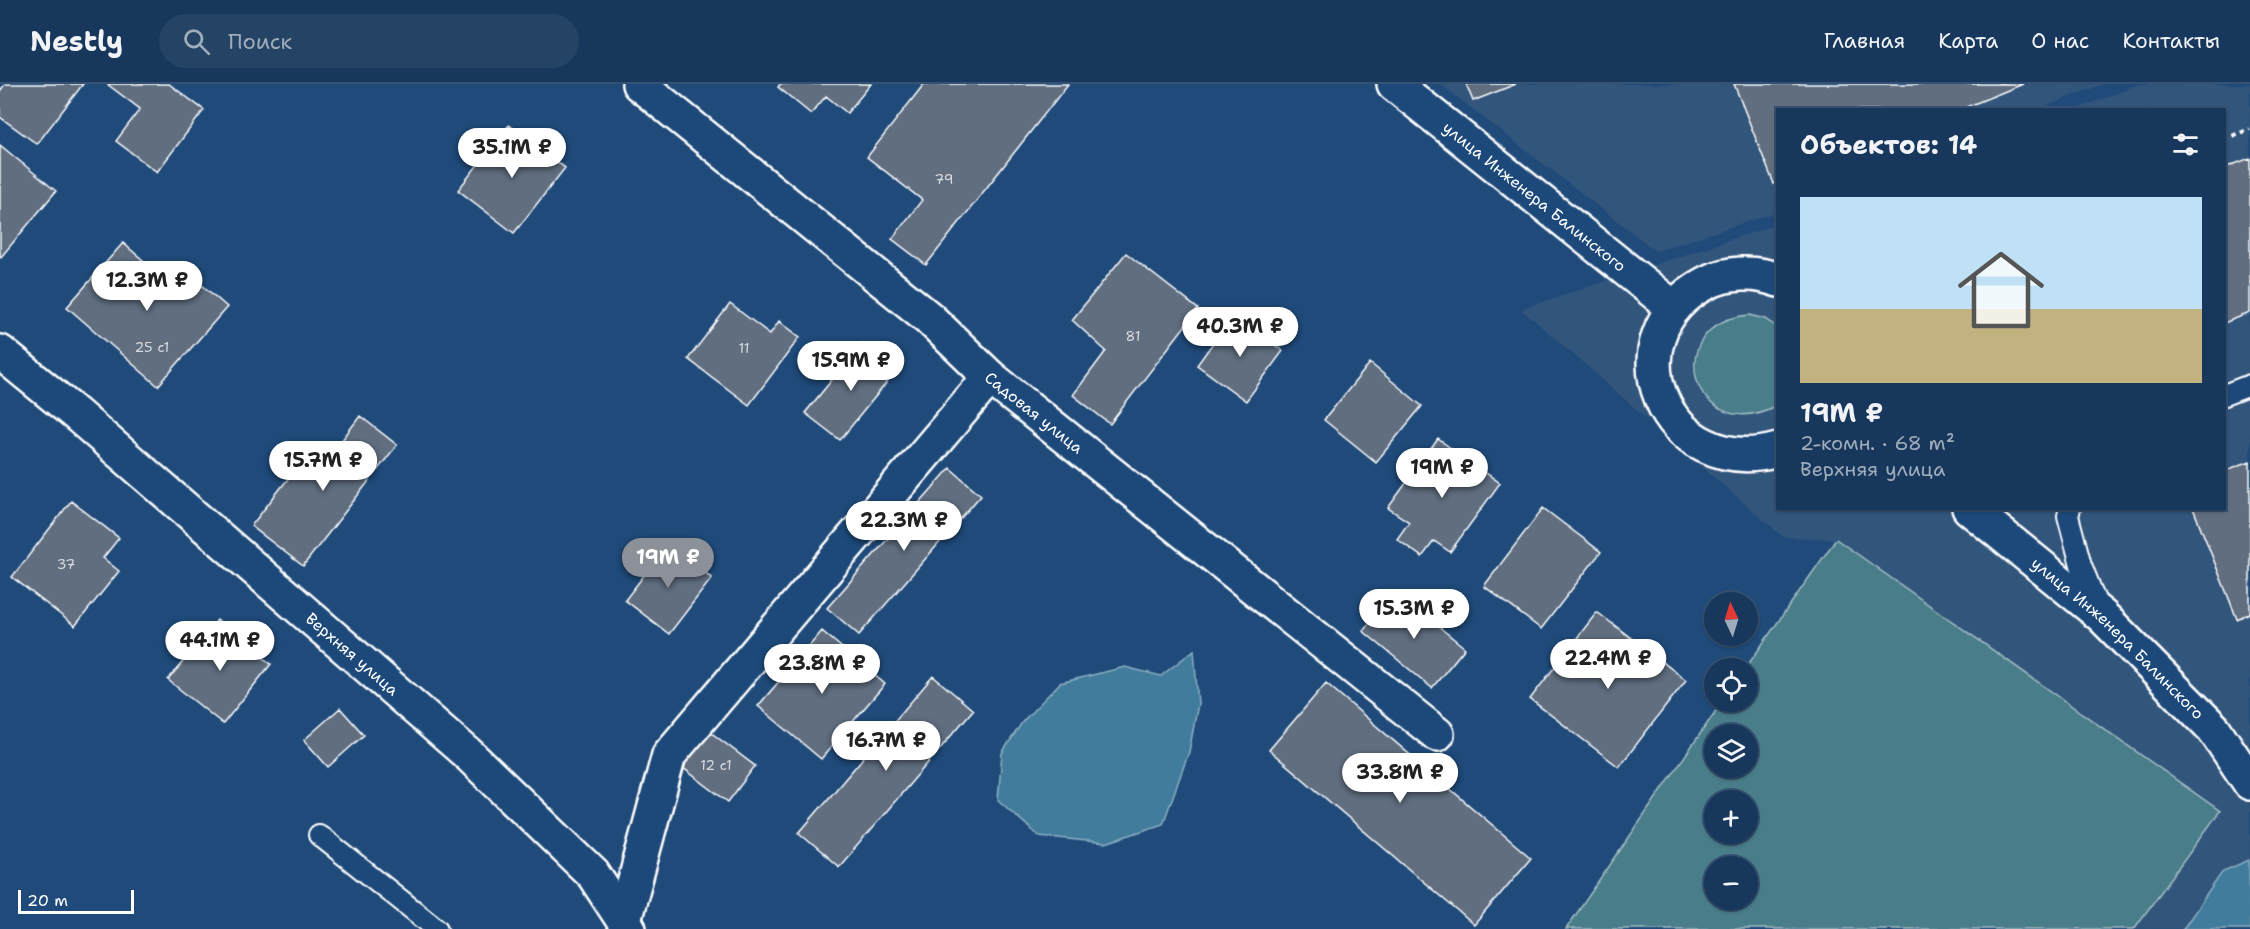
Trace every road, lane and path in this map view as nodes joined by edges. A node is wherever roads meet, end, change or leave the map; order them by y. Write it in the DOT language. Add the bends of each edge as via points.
graph roads {
  1 [pos="639,84"];
  2 [pos="1394,84"];
  3 [pos="2250,129"];
  4 [pos="2226,138"];
  5 [pos="1776,279"];
  6 [pos="1674,308"];
  7 [pos="0,352"];
  8 [pos="990,377"];
  9 [pos="2250,385"];
  10 [pos="2226,394"];
  11 [pos="1776,450"];
  12 [pos="1971,510"];
  13 [pos="2070,510"];
  14 [pos="2102,616"];
  15 [pos="1437,734"];
  16 [pos="2250,783"];
  17 [pos="319,835"];
  18 [pos="626,925"];
  19 [pos="437,929"];
  1 -- 8 [label="street, Садовая улица" via="929,318"];
  2 -- 6 [label="street, улица Инженера Балинского"];
  3 -- 4 [label="path"];
  5 -- 6 [label="street" via="1759,275 1712,280"];
  6 -- 11 [label="street" via="1659,336 1655,359 1656,383 1668,412 1689,436 1717,451 1748,455"];
  7 -- 18 [label="street, Верхняя улица" via="468,754 593,874"];
  8 -- 15 [label="street, Садовая улица"];
  8 -- 18 [label="street" via="669,754"];
  9 -- 10 [label="lane"];
  12 -- 14 [label="street, улица Инженера Балинского"];
  13 -- 14 [label="lane" via="2081,565"];
  14 -- 16 [label="street, улица Инженера Балинского" via="2214,729"];
  17 -- 19 [label="lane"];
}
